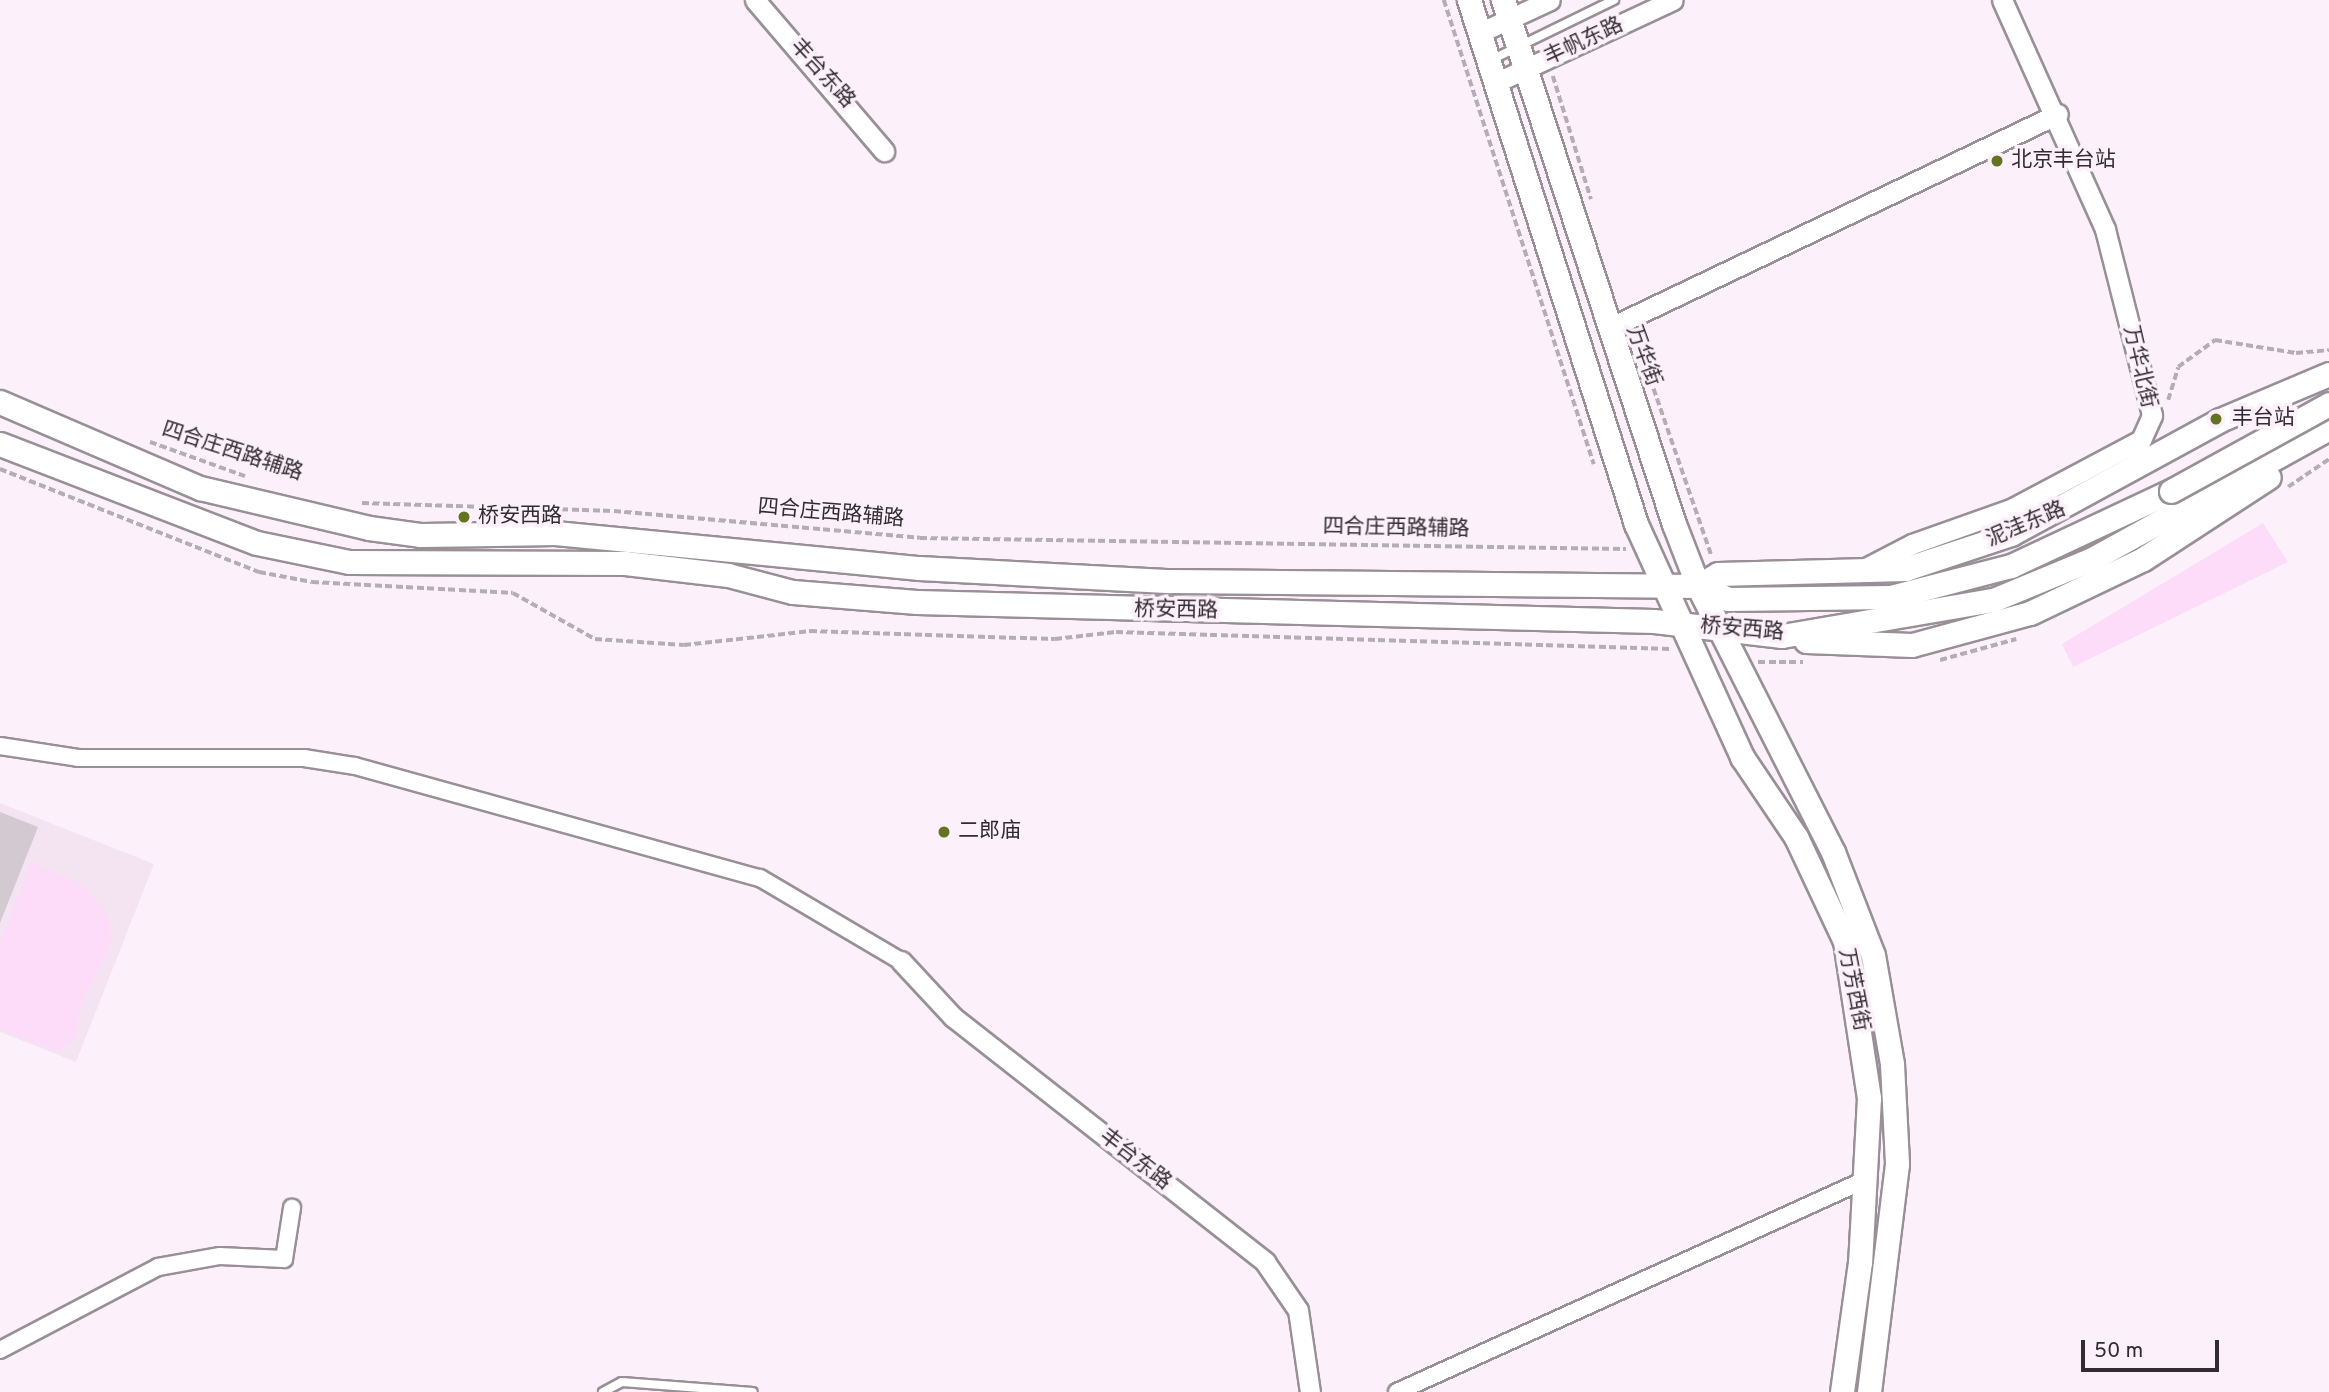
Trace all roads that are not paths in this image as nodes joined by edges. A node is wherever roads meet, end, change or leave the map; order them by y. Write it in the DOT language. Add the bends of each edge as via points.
graph roads {
  1 [pos="755,0"];
  2 [pos="1469,0"];
  3 [pos="1550,0"];
  4 [pos="1614,0"];
  5 [pos="1673,0"];
  6 [pos="2002,0"];
  7 [pos="1506,10"];
  8 [pos="1479,33"];
  9 [pos="1518,47"];
  10 [pos="1525,69"];
  11 [pos="1491,72"];
  12 [pos="2058,114"];
  13 [pos="884,151"];
  14 [pos="1620,323"];
  15 [pos="2329,374"];
  16 [pos="0,402"];
  17 [pos="2329,404"];
  18 [pos="2329,428"];
  19 [pos="2329,438"];
  20 [pos="0,444"];
  21 [pos="2177,500"];
  22 [pos="1854,574"];
  23 [pos="1708,580"];
  24 [pos="1665,587"];
  25 [pos="1683,625"];
  26 [pos="1722,631"];
  27 [pos="1782,636"];
  28 [pos="0,746"];
  29 [pos="901,961"];
  30 [pos="1867,1179"];
  31 [pos="292,1208"];
  32 [pos="0,1350"];
  33 [pos="603,1392"];
  34 [pos="753,1392"];
  35 [pos="1310,1392"];
  36 [pos="1397,1392"];
  37 [pos="1842,1392"];
  38 [pos="1869,1392"];
  1 -- 13 [label="street, 丰台东路"];
  2 -- 8 [label="main road"];
  3 -- 7 [label="street"];
  4 -- 9 [label="lane"];
  5 -- 10 [label="street, 丰帆东路"];
  6 -- 12 [label="street, 万华北街"];
  7 -- 8 [label="street"];
  7 -- 9 [label="main road, 万华街"];
  8 -- 11 [label="main road"];
  9 -- 10 [label="main road, 万华街"];
  9 -- 11 [label="lane"];
  10 -- 11 [label="street, 丰帆东路"];
  10 -- 14 [label="main road, 万华街"];
  11 -- 24 [label="main road" via="1636,524"];
  12 -- 14 [label="street"];
  12 -- 22 [label="street, 万华北街" via="2105,229 2152,415 2141,440 2013,508 1912,544"];
  14 -- 23 [label="main road, 万华街"];
  15 -- 22 [label="main road, 泥洼东路" via="2220,420 2011,534 1905,569"];
  16 -- 24 [label="main road, 桥安西路" via="200,488 295,514 420,535 555,533 919,568 1171,581"];
  17 -- 21 [label="main road, bridge"];
  18 -- 21 [label="main road, 桥安西路"];
  19 -- 27 [label="main road" via="2143,559 2030,613 1912,645 1874,648"];
  20 -- 25 [label="main road, 桥安西路" via="257,543 349,562 625,563 728,575 793,592 917,602"];
  21 -- 23 [label="main road, 桥安西路" via="2011,566 1928,590 1728,599"];
  21 -- 27 [label="main road, 桥安西路" via="2092,559 1993,600"];
  22 -- 23 [label="main road, 泥洼东路"];
  23 -- 24 [label="main road, 桥安西路"];
  23 -- 26 [label="main road, 万华街"];
  24 -- 25 [label="main road"];
  25 -- 26 [label="main road, 桥安西路"];
  25 -- 30 [label="main road, 万芳西街" via="1742,757 1796,837 1845,941 1869,1098"];
  26 -- 27 [label="main road, 桥安西路"];
  26 -- 38 [label="main road, 万芳西街" via="1833,852 1873,955 1884,1004 1897,1164"];
  28 -- 29 [label="street" via="78,758 304,758 355,766 760,878"];
  29 -- 35 [label="street, 丰台东路" via="953,1017 1265,1262 1298,1310"];
  30 -- 36 [label="street"];
  30 -- 37 [label="main road, 万芳西街"];
  31 -- 32 [label="street" via="284,1259 220,1256 158,1267"];
  33 -- 34 [label="lane" via="622,1382"];
}
